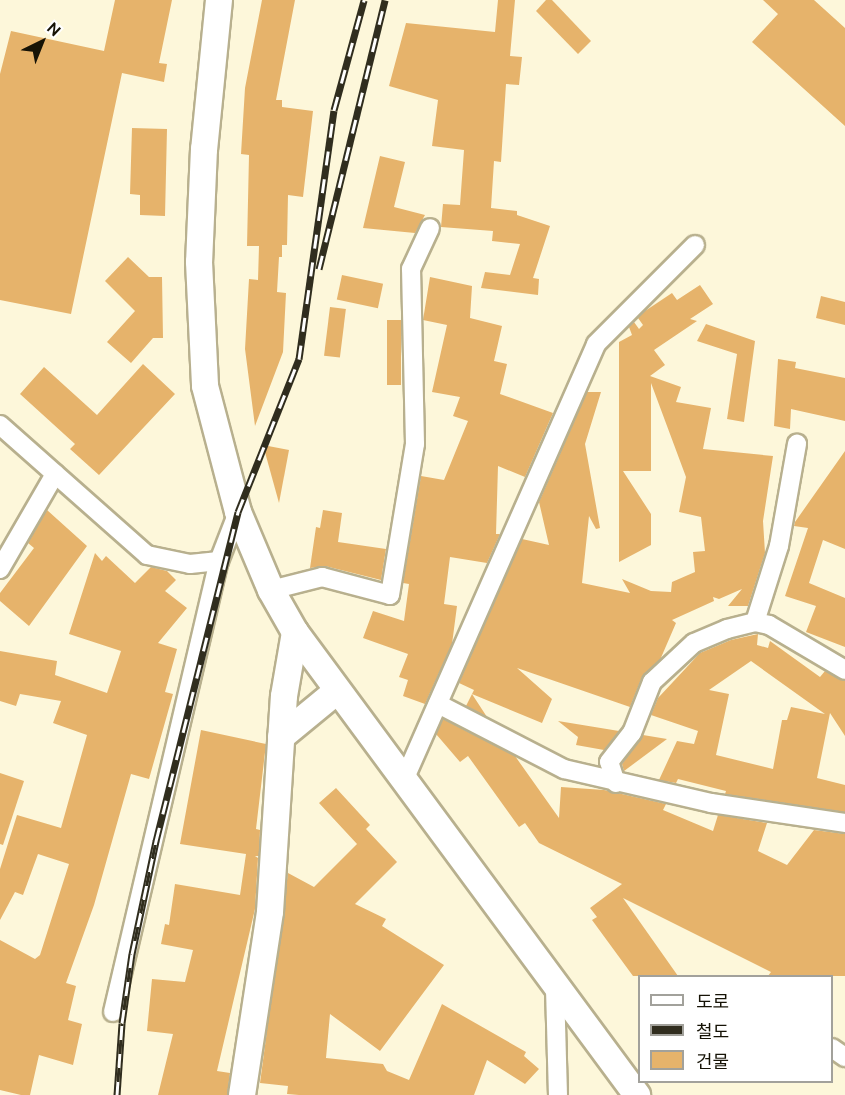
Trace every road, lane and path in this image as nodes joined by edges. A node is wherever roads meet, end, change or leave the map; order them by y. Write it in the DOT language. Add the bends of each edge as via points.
graph roads {
  1 [pos="219,0"];
  2 [pos="430,228"];
  3 [pos="696,245"];
  4 [pos="0,425"];
  5 [pos="797,444"];
  6 [pos="55,474"];
  7 [pos="238,512"];
  8 [pos="219,561"];
  9 [pos="0,569"];
  10 [pos="271,590"];
  11 [pos="755,622"];
  12 [pos="295,632"];
  13 [pos="845,670"];
  14 [pos="337,692"];
  15 [pos="438,704"];
  16 [pos="281,737"];
  17 [pos="404,780"];
  18 [pos="616,783"];
  19 [pos="845,823"];
  20 [pos="555,988"];
  21 [pos="112,1012"];
  22 [pos="242,1095"];
  23 [pos="558,1095"];
  24 [pos="637,1095"];
  1 -- 7 [label="main road" via="204,149 199,262 205,386"];
  2 -- 10 [label="street" via="411,269 415,444 390,595 322,577"];
  3 -- 15 [label="street" via="596,344"];
  4 -- 6 [label="street"];
  5 -- 11 [label="street" via="778,546"];
  6 -- 8 [label="street" via="147,555 190,564"];
  6 -- 9 [label="street"];
  7 -- 8 [label="street"];
  7 -- 10 [label="main road"];
  8 -- 21 [label="street"];
  10 -- 12 [label="main road"];
  11 -- 13 [label="street" via="769,625"];
  11 -- 18 [label="street" via="694,643 652,682 632,733 609,762"];
  12 -- 14 [label="main road"];
  12 -- 16 [label="main road"];
  14 -- 16 [label="main road"];
  14 -- 17 [label="main road"];
  15 -- 17 [label="street"];
  15 -- 18 [label="street" via="564,769"];
  16 -- 22 [label="main road" via="270,912"];
  17 -- 20 [label="main road"];
  18 -- 19 [label="street" via="711,803"];
  20 -- 23 [label="street"];
  20 -- 24 [label="main road"];
}
